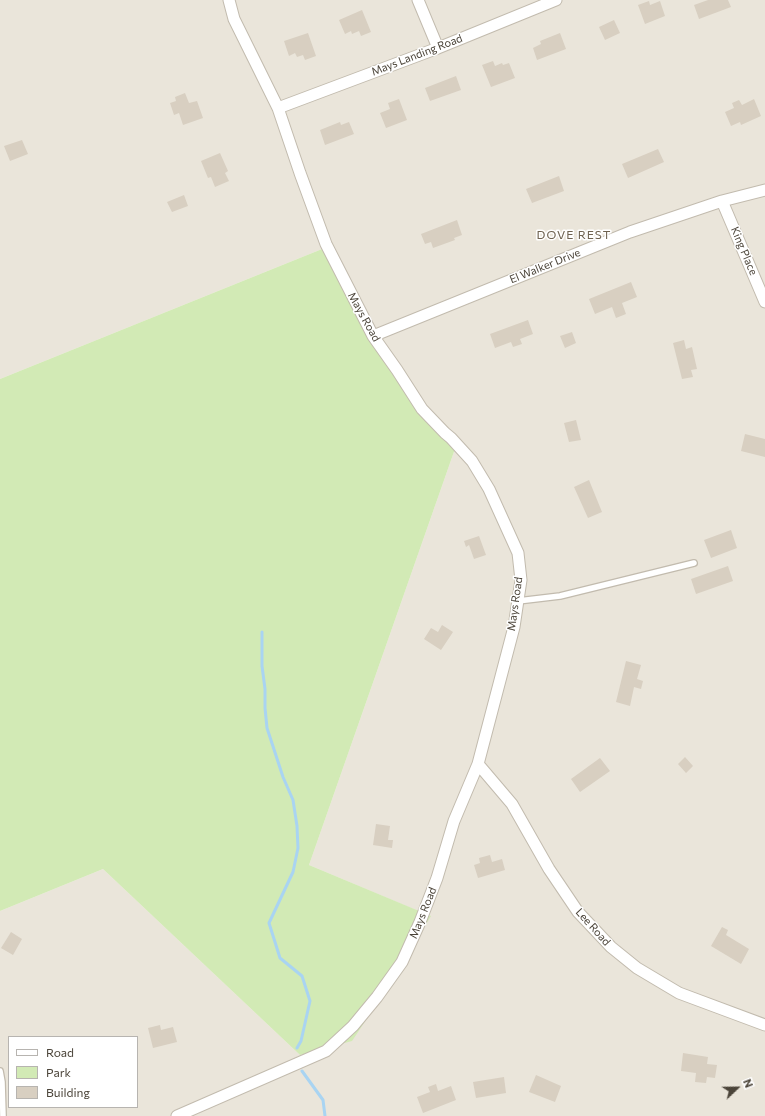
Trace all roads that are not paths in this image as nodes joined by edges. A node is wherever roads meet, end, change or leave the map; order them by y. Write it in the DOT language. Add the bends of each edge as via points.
graph roads {
  1 [pos="229,0"];
  2 [pos="418,0"];
  3 [pos="556,0"];
  4 [pos="438,48"];
  5 [pos="278,108"];
  6 [pos="765,190"];
  7 [pos="722,201"];
  8 [pos="765,302"];
  9 [pos="373,336"];
  10 [pos="694,562"];
  11 [pos="518,601"];
  12 [pos="478,764"];
  13 [pos="765,1025"];
  14 [pos="0,1071"];
  15 [pos="3,1116"];
  16 [pos="177,1116"];
  1 -- 5 [label="street, Mays Road" via="234,19"];
  2 -- 4 [label="street"];
  3 -- 4 [label="street, Mays Landing Road"];
  4 -- 5 [label="street, Mays Landing Road"];
  5 -- 9 [label="street, Mays Road" via="326,244"];
  6 -- 7 [label="street, El Walker Drive"];
  7 -- 8 [label="street, King Place"];
  7 -- 9 [label="street, El Walker Drive" via="630,232"];
  9 -- 11 [label="street, Mays Road" via="422,409 472,461 489,489 518,554 521,580"];
  10 -- 11 [label="lane" via="560,596"];
  11 -- 12 [label="street, Mays Road" via="514,627"];
  12 -- 13 [label="street, Lee Road" via="512,804 549,869 578,912 611,947 637,968 679,993"];
  12 -- 16 [label="street, Mays Road" via="454,821 423,915 402,962 353,1026 326,1051"];
  14 -- 15 [label="lane"];
}
